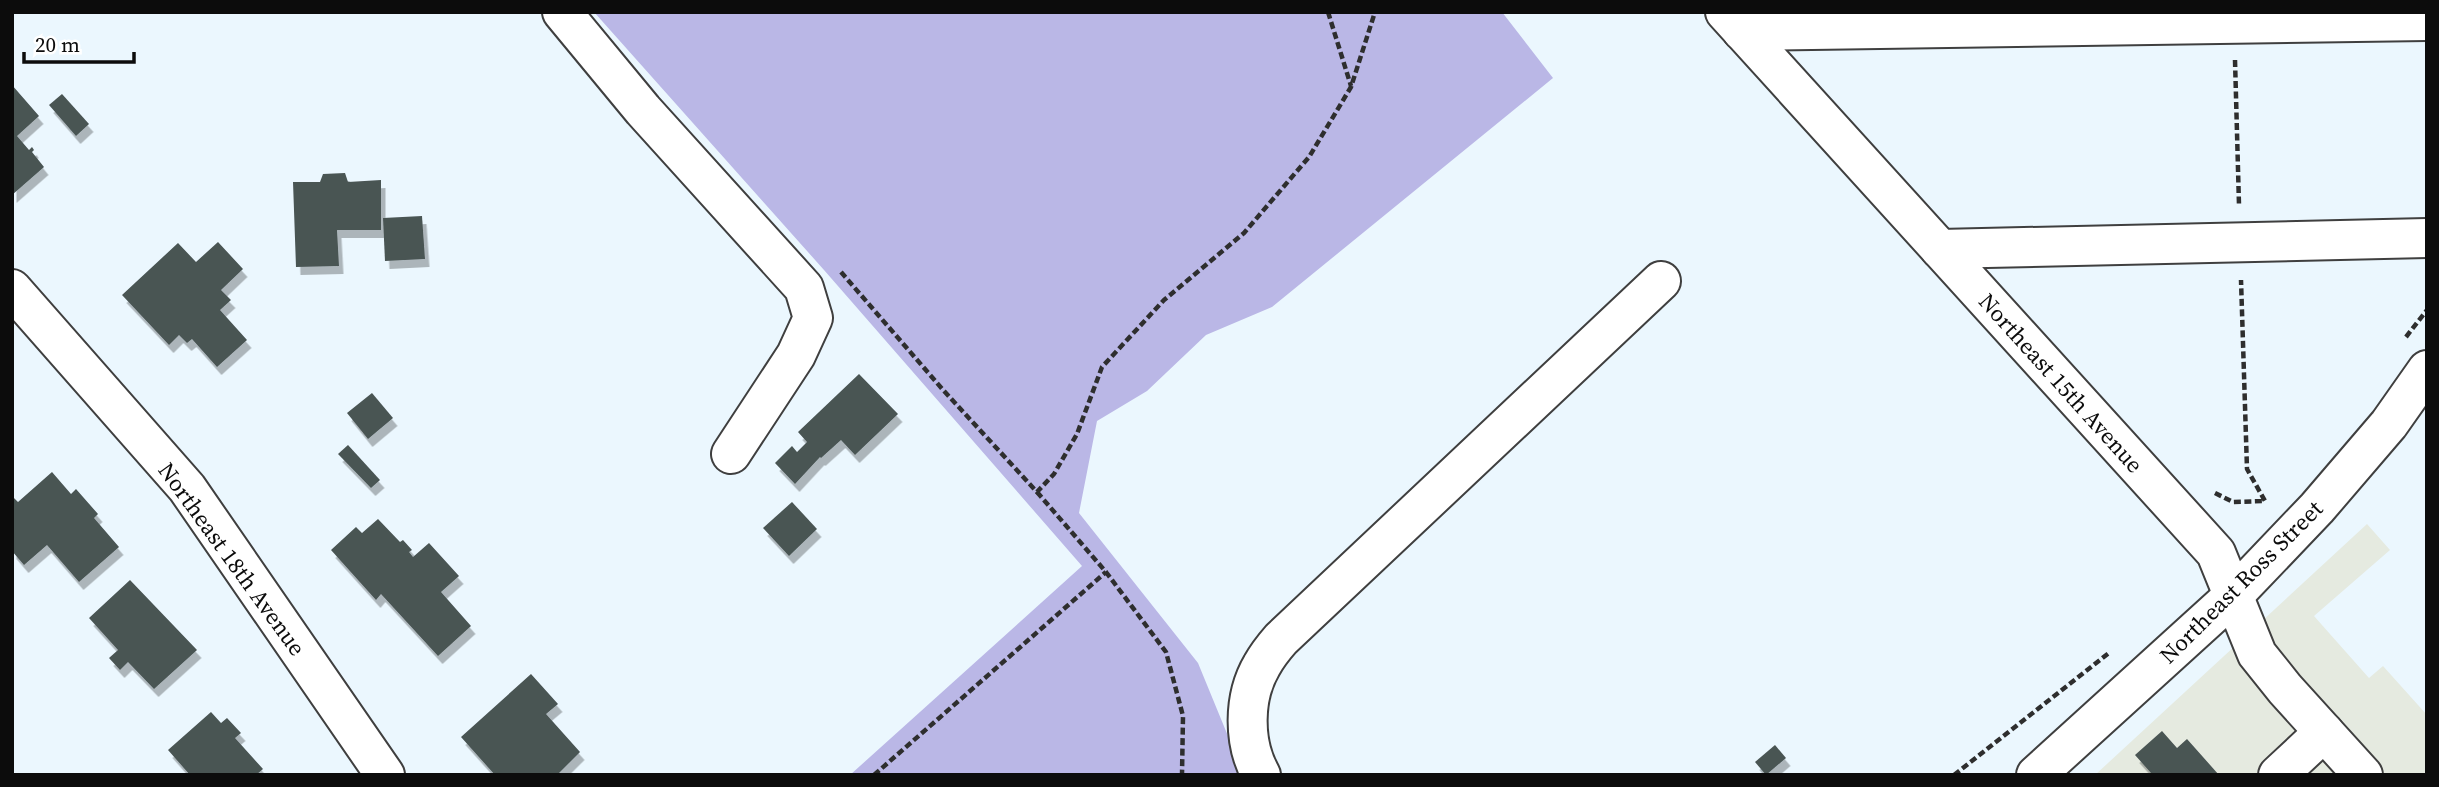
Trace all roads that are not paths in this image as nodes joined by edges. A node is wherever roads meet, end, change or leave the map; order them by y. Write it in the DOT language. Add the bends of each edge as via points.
graph roads {
  1 [pos="562,12"];
  2 [pos="2427,21"];
  3 [pos="1734,22"];
  4 [pos="2427,238"];
  5 [pos="1940,249"];
  6 [pos="1661,281"];
  7 [pos="12,289"];
  8 [pos="2427,370"];
  9 [pos="731,454"];
  10 [pos="2233,596"];
  11 [pos="2324,733"];
  12 [pos="385,775"];
  13 [pos="1261,775"];
  14 [pos="2036,775"];
  15 [pos="2278,775"];
  16 [pos="2363,775"];
  1 -- 9 [label="street" via="643,110 804,288 813,318 796,355"];
  2 -- 3 [label="street"];
  3 -- 5 [label="street, Northeast 15th Avenue"];
  4 -- 5 [label="street"];
  5 -- 10 [label="street, Northeast 15th Avenue" via="2216,553"];
  6 -- 13 [label="street" via="1281,639 1261,667 1249,699 1248,733"];
  7 -- 12 [label="street, Northeast 18th Avenue" via="187,488"];
  8 -- 10 [label="street, Northeast Ross Street" via="2389,424 2317,508"];
  10 -- 11 [label="street, Northeast 15th Avenue" via="2257,653"];
  10 -- 14 [label="street, Northeast Ross Street"];
  11 -- 15 [label="street"];
  11 -- 16 [label="street, Northeast 15th Avenue"];
}
